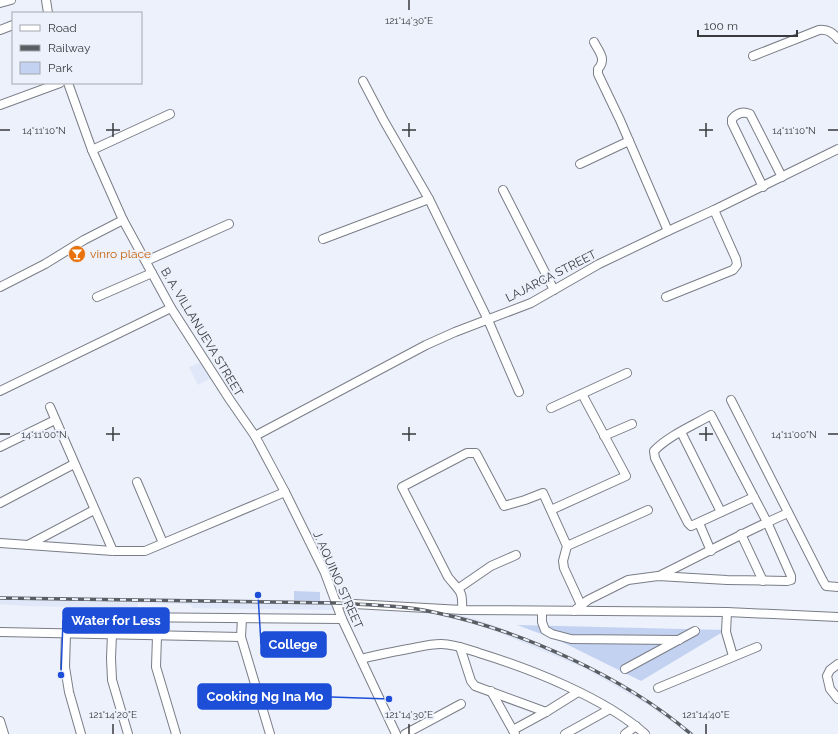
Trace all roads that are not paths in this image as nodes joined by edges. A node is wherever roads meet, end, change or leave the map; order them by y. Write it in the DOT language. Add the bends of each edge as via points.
graph roads {
  1 [pos="11,0"];
  2 [pos="46,0"];
  3 [pos="0,3"];
  4 [pos="48,12"];
  5 [pos="12,25"];
  6 [pos="0,30"];
  7 [pos="838,39"];
  8 [pos="594,42"];
  9 [pos="754,56"];
  10 [pos="363,81"];
  11 [pos="57,84"];
  12 [pos="68,84"];
  13 [pos="0,105"];
  14 [pos="170,114"];
  15 [pos="629,141"];
  16 [pos="838,149"];
  17 [pos="92,150"];
  18 [pos="580,164"];
  19 [pos="782,177"];
  20 [pos="763,187"];
  21 [pos="504,190"];
  22 [pos="428,199"];
  23 [pos="714,210"];
  24 [pos="123,220"];
  25 [pos="229,224"];
  26 [pos="668,231"];
  27 [pos="323,239"];
  28 [pos="146,261"];
  29 [pos="152,273"];
  30 [pos="0,287"];
  31 [pos="554,290"];
  32 [pos="97,296"];
  33 [pos="666,297"];
  34 [pos="171,308"];
  35 [pos="488,320"];
  36 [pos="627,373"];
  37 [pos="0,391"];
  38 [pos="519,392"];
  39 [pos="582,394"];
  40 [pos="731,400"];
  41 [pos="50,407"];
  42 [pos="551,408"];
  43 [pos="55,420"];
  44 [pos="632,424"];
  45 [pos="681,432"];
  46 [pos="255,436"];
  47 [pos="604,436"];
  48 [pos="0,447"];
  49 [pos="74,464"];
  50 [pos="137,482"];
  51 [pos="285,492"];
  52 [pos="754,497"];
  53 [pos="0,503"];
  54 [pos="94,510"];
  55 [pos="551,510"];
  56 [pos="648,510"];
  57 [pos="721,512"];
  58 [pos="788,513"];
  59 [pos="767,522"];
  60 [pos="699,523"];
  61 [pos="741,534"];
  62 [pos="0,543"];
  63 [pos="163,544"];
  64 [pos="28,545"];
  65 [pos="567,546"];
  66 [pos="113,551"];
  67 [pos="711,551"];
  68 [pos="516,555"];
  69 [pos="658,576"];
  70 [pos="762,581"];
  71 [pos="838,586"];
  72 [pos="459,588"];
  73 [pos="336,603"];
  74 [pos="578,608"];
  75 [pos="462,610"];
  76 [pos="542,611"];
  77 [pos="727,612"];
  78 [pos="116,617"];
  79 [pos="838,617"];
  80 [pos="242,618"];
  81 [pos="342,619"];
  82 [pos="695,631"];
  83 [pos="0,632"];
  84 [pos="66,633"];
  85 [pos="112,634"];
  86 [pos="157,636"];
  87 [pos="241,637"];
  88 [pos="679,640"];
  89 [pos="757,646"];
  90 [pos="460,647"];
  91 [pos="733,656"];
  92 [pos="361,659"];
  93 [pos="838,664"];
  94 [pos="625,669"];
  95 [pos="658,688"];
  96 [pos="491,691"];
  97 [pos="578,692"];
  98 [pos="838,699"];
  99 [pos="461,704"];
  100 [pos="610,709"];
  101 [pos="546,712"];
  102 [pos="0,720"];
  103 [pos="636,726"];
  104 [pos="514,732"];
  105 [pos="4,734"];
  106 [pos="81,734"];
  107 [pos="128,734"];
  108 [pos="176,734"];
  109 [pos="270,734"];
  110 [pos="396,734"];
  111 [pos="405,734"];
  112 [pos="565,734"];
  113 [pos="625,734"];
  114 [pos="645,734"];
  1 -- 3 [label="street"];
  2 -- 4 [label="street"];
  5 -- 6 [label="street"];
  7 -- 9 [label="street" via="831,32 819,30"];
  8 -- 15 [label="street" via="603,61 598,74"];
  10 -- 22 [label="street"];
  11 -- 13 [label="street"];
  12 -- 17 [label="street, B. A. VILLANUEVA STREET"];
  14 -- 17 [label="street"];
  15 -- 18 [label="street"];
  15 -- 26 [label="street"];
  16 -- 19 [label="street, LAJARCA STREET"];
  17 -- 24 [label="street, B. A. VILLANUEVA STREET"];
  19 -- 20 [label="street, LAJARCA STREET"];
  19 -- 20 [label="street" via="750,114 745,112 736,115 732,119 732,124"];
  20 -- 23 [label="street, LAJARCA STREET"];
  21 -- 31 [label="street"];
  22 -- 27 [label="street"];
  22 -- 35 [label="street"];
  23 -- 26 [label="street, LAJARCA STREET"];
  23 -- 33 [label="street" via="737,265 733,270"];
  24 -- 28 [label="street, B. A. VILLANUEVA STREET"];
  24 -- 30 [label="street"];
  25 -- 28 [label="street"];
  26 -- 31 [label="street, LAJARCA STREET" via="599,264"];
  28 -- 29 [label="street, B. A. VILLANUEVA STREET"];
  29 -- 32 [label="street"];
  29 -- 34 [label="street, B. A. VILLANUEVA STREET"];
  31 -- 35 [label="street, LAJARCA STREET" via="531,303"];
  34 -- 37 [label="street"];
  34 -- 46 [label="street, B. A. VILLANUEVA STREET" via="221,388"];
  35 -- 38 [label="street"];
  35 -- 46 [label="street, LAJARCA STREET" via="426,345"];
  36 -- 39 [label="street"];
  39 -- 42 [label="street"];
  39 -- 47 [label="street"];
  40 -- 58 [label="street"];
  41 -- 43 [label="street"];
  43 -- 48 [label="street"];
  43 -- 49 [label="street"];
  44 -- 47 [label="street"];
  45 -- 52 [label="street" via="711,415"];
  45 -- 57 [label="street"];
  45 -- 60 [label="street" via="654,451 655,458 688,523 691,526"];
  46 -- 51 [label="street, J. AQUINO STREET"];
  47 -- 55 [label="street" via="626,476"];
  49 -- 53 [label="street"];
  49 -- 54 [label="street"];
  50 -- 63 [label="street"];
  51 -- 63 [label="street"];
  51 -- 73 [label="street, J. AQUINO STREET" via="325,573"];
  52 -- 57 [label="street"];
  52 -- 59 [label="street"];
  54 -- 64 [label="street"];
  54 -- 66 [label="street"];
  55 -- 65 [label="street"];
  55 -- 72 [label="street" via="543,493 504,506 476,453 467,453 402,487 448,577"];
  56 -- 65 [label="street"];
  57 -- 60 [label="street"];
  58 -- 59 [label="street"];
  58 -- 71 [label="street" via="826,586"];
  59 -- 61 [label="street"];
  59 -- 70 [label="street" via="791,580"];
  60 -- 67 [label="street"];
  61 -- 67 [label="street"];
  61 -- 70 [label="street"];
  62 -- 64 [label="street"];
  63 -- 66 [label="street" via="145,551"];
  64 -- 66 [label="street"];
  65 -- 74 [label="street" via="564,568"];
  67 -- 69 [label="street"];
  68 -- 72 [label="street" via="491,566"];
  69 -- 70 [label="street"];
  69 -- 74 [label="street" via="628,580 588,600"];
  72 -- 75 [label="street"];
  73 -- 75 [label="street"];
  73 -- 81 [label="street, J. AQUINO STREET"];
  74 -- 76 [label="street"];
  74 -- 77 [label="street"];
  75 -- 76 [label="street"];
  76 -- 88 [label="street" via="545,630 571,639"];
  77 -- 79 [label="street"];
  77 -- 91 [label="street" via="726,632"];
  78 -- 80 [label="street"];
  80 -- 81 [label="street"];
  80 -- 87 [label="street"];
  81 -- 92 [label="street, J. AQUINO STREET"];
  82 -- 88 [label="street"];
  83 -- 84 [label="street"];
  84 -- 85 [label="street"];
  84 -- 106 [label="street" via="65,667"];
  85 -- 86 [label="street"];
  85 -- 107 [label="street" via="112,680"];
  86 -- 87 [label="street"];
  86 -- 108 [label="street" via="156,667"];
  87 -- 109 [label="street"];
  88 -- 94 [label="street"];
  89 -- 91 [label="street"];
  90 -- 92 [label="street" via="441,644"];
  90 -- 96 [label="street" via="470,680 475,686"];
  90 -- 97 [label="street" via="534,672"];
  91 -- 95 [label="street"];
  92 -- 110 [label="street, J. AQUINO STREET"];
  93 -- 98 [label="street" via="827,676 830,689"];
  96 -- 101 [label="street"];
  96 -- 104 [label="street"];
  97 -- 100 [label="street"];
  97 -- 101 [label="street"];
  99 -- 111 [label="street"];
  100 -- 103 [label="street"];
  100 -- 112 [label="street"];
  101 -- 104 [label="street"];
  102 -- 105 [label="street"];
  103 -- 113 [label="street"];
  103 -- 114 [label="street"];
}
